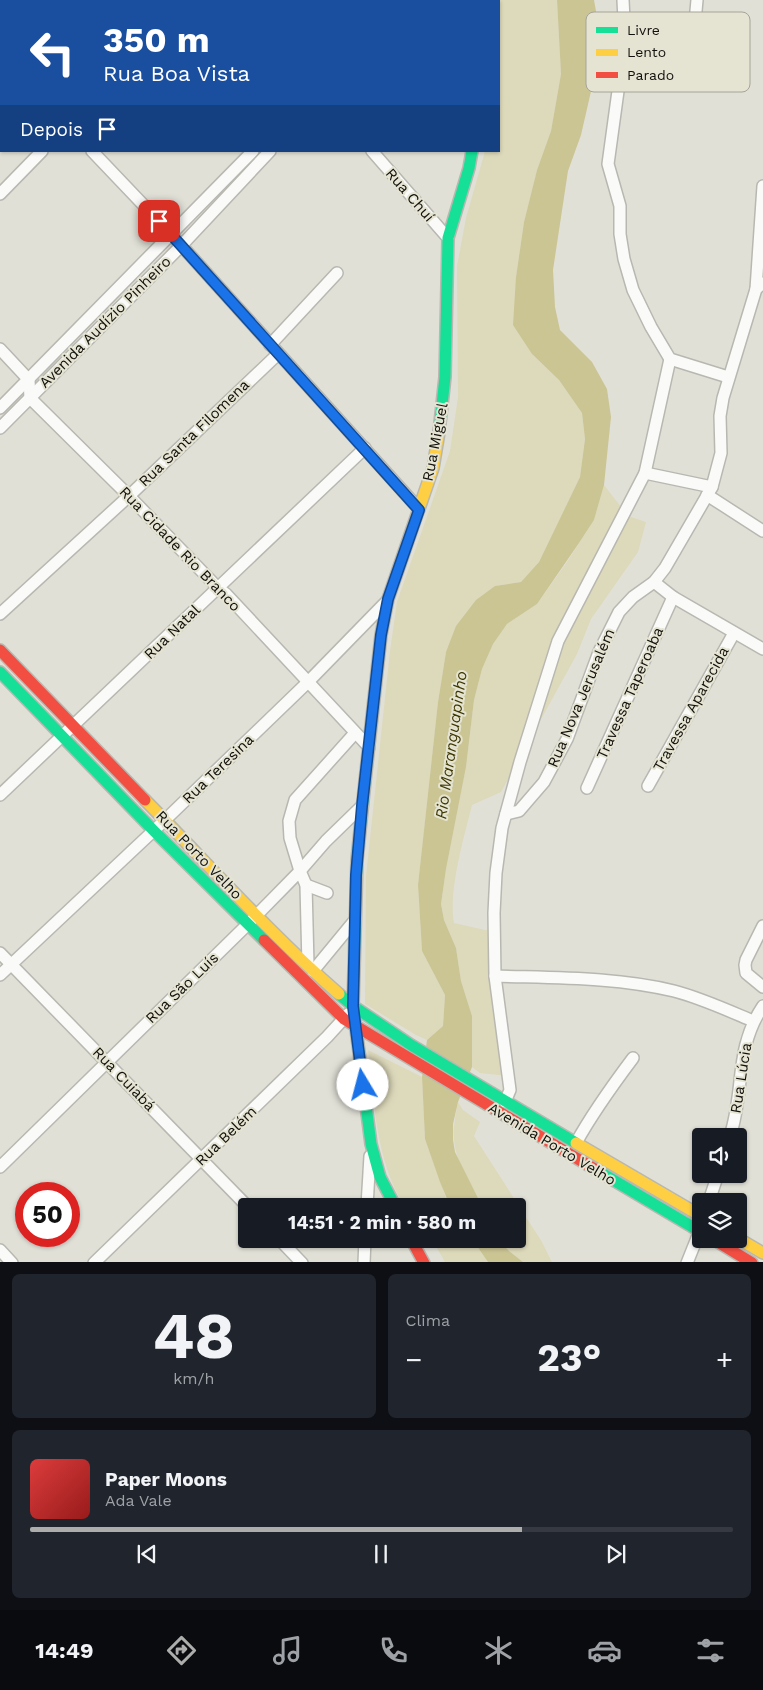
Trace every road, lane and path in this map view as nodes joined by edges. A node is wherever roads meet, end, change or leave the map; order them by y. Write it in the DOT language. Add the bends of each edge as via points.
graph roads {
  1 [pos="618,92"];
  2 [pos="41,152"];
  3 [pos="93,152"];
  4 [pos="252,152"];
  5 [pos="269,152"];
  6 [pos="373,152"];
  7 [pos="472,152"];
  8 [pos="226,179"];
  9 [pos="763,186"];
  10 [pos="235,188"];
  11 [pos="0,194"];
  12 [pos="172,235"];
  13 [pos="448,238"];
  14 [pos="181,246"];
  15 [pos="337,273"];
  16 [pos="760,286"];
  17 [pos="0,349"];
  18 [pos="274,349"];
  19 [pos="670,358"];
  20 [pos="728,378"];
  21 [pos="29,380"];
  22 [pos="30,398"];
  23 [pos="0,408"];
  24 [pos="0,428"];
  25 [pos="365,448"];
  26 [pos="645,473"];
  27 [pos="709,491"];
  28 [pos="129,496"];
  29 [pos="419,510"];
  30 [pos="763,532"];
  31 [pos="654,582"];
  32 [pos="218,588"];
  33 [pos="673,597"];
  34 [pos="388,599"];
  35 [pos="0,614"];
  36 [pos="734,633"];
  37 [pos="763,649"];
  38 [pos="0,650"];
  39 [pos="0,672"];
  40 [pos="308,682"];
  41 [pos="73,726"];
  42 [pos="355,733"];
  43 [pos="61,737"];
  44 [pos="369,747"];
  45 [pos="648,786"];
  46 [pos="588,788"];
  47 [pos="0,795"];
  48 [pos="362,806"];
  49 [pos="506,814"];
  50 [pos="165,820"];
  51 [pos="154,831"];
  52 [pos="300,871"];
  53 [pos="306,885"];
  54 [pos="327,893"];
  55 [pos="257,915"];
  56 [pos="355,920"];
  57 [pos="248,925"];
  58 [pos="763,926"];
  59 [pos="0,953"];
  60 [pos="11,964"];
  61 [pos="310,968"];
  62 [pos="0,974"];
  63 [pos="495,976"];
  64 [pos="763,987"];
  65 [pos="353,1006"];
  66 [pos="763,1006"];
  67 [pos="344,1019"];
  68 [pos="753,1020"];
  69 [pos="355,1026"];
  70 [pos="411,1045"];
  71 [pos="405,1056"];
  72 [pos="633,1058"];
  73 [pos="107,1062"];
  74 [pos="471,1080"];
  75 [pos="464,1092"];
  76 [pos="505,1102"];
  77 [pos="731,1128"];
  78 [pos="576,1143"];
  79 [pos="371,1144"];
  80 [pos="201,1160"];
  81 [pos="0,1167"];
  82 [pos="239,1198"];
  83 [pos="368,1198"];
  84 [pos="391,1198"];
  85 [pos="692,1211"];
  86 [pos="692,1226"];
  87 [pos="747,1243"];
  88 [pos="288,1248"];
  89 [pos="365,1248"];
  90 [pos="416,1248"];
  91 [pos="693,1248"];
  92 [pos="728,1248"];
  93 [pos="0,1250"];
  94 [pos="763,1253"];
  95 [pos="12,1262"];
  96 [pos="94,1262"];
  97 [pos="302,1262"];
  98 [pos="364,1262"];
  99 [pos="424,1262"];
  100 [pos="687,1262"];
  101 [pos="752,1262"];
  1 -- 19 [label="street" via="608,164 620,206 624,259 633,290"];
  2 -- 11 [label="street"];
  3 -- 12 [label="street"];
  4 -- 8 [label="street, Avenida Audízio Pinheiro"];
  5 -- 10 [label="street, Avenida Audízio Pinheiro"];
  6 -- 13 [label="street, Rua Chuí"];
  7 -- 13 [label="main road, Rua Miguel"];
  8 -- 10 [label="street"];
  8 -- 12 [label="street, Avenida Audízio Pinheiro"];
  9 -- 16 [label="street, Rua Nova Jerusalém"];
  10 -- 14 [label="street, Avenida Audízio Pinheiro"];
  12 -- 14 [label="street"];
  12 -- 21 [label="street, Avenida Audízio Pinheiro"];
  13 -- 29 [label="main road, Rua Miguel" via="442,412 433,468"];
  14 -- 18 [label="street"];
  14 -- 22 [label="street, Avenida Audízio Pinheiro"];
  15 -- 18 [label="street, Rua Santa Filomena"];
  16 -- 20 [label="street, Rua Nova Jerusalém"];
  17 -- 21 [label="street"];
  18 -- 25 [label="street"];
  18 -- 28 [label="street, Rua Santa Filomena"];
  19 -- 20 [label="street"];
  19 -- 26 [label="street"];
  20 -- 27 [label="street, Rua Nova Jerusalém" via="721,408 721,453"];
  21 -- 22 [label="street"];
  21 -- 23 [label="street, Avenida Audízio Pinheiro"];
  22 -- 24 [label="street, Avenida Audízio Pinheiro"];
  22 -- 28 [label="street, Rua Cidade Rio Branco"];
  25 -- 29 [label="street"];
  25 -- 32 [label="street, Rua Natal"];
  26 -- 27 [label="street"];
  26 -- 49 [label="street" via="558,641"];
  27 -- 30 [label="street"];
  27 -- 31 [label="street, Rua Nova Jerusalém"];
  28 -- 32 [label="street, Rua Cidade Rio Branco"];
  28 -- 35 [label="street, Rua Santa Filomena"];
  29 -- 34 [label="main road, Rua Miguel"];
  31 -- 33 [label="street"];
  31 -- 49 [label="street, Rua Nova Jerusalém" via="633,597 620,612 599,652 566,738 544,782 519,811"];
  32 -- 40 [label="street, Rua Cidade Rio Branco"];
  32 -- 41 [label="street, Rua Natal"];
  33 -- 36 [label="street"];
  33 -- 46 [label="street, Travessa Taperoaba"];
  34 -- 40 [label="street, Rua Teresina"];
  34 -- 44 [label="main road, Rua Miguel"];
  36 -- 37 [label="street"];
  36 -- 45 [label="street, Travessa Aparecida"];
  38 -- 41 [label="main road, Rua Porto Velho"];
  39 -- 43 [label="main road, Rua Porto Velho"];
  40 -- 42 [label="street, Rua Cidade Rio Branco"];
  40 -- 50 [label="street, Rua Teresina"];
  41 -- 43 [label="street, Rua Natal"];
  41 -- 50 [label="main road, Rua Porto Velho"];
  42 -- 44 [label="street, Rua Cidade Rio Branco"];
  42 -- 52 [label="street" via="295,800 289,826"];
  43 -- 47 [label="street, Rua Natal"];
  43 -- 51 [label="main road, Rua Porto Velho"];
  44 -- 48 [label="main road, Rua Miguel"];
  48 -- 52 [label="street, Rua São Luís"];
  48 -- 56 [label="main road, Rua Miguel"];
  49 -- 63 [label="street" via="496,873"];
  50 -- 51 [label="street, Rua Teresina"];
  50 -- 55 [label="main road, Rua Porto Velho"];
  51 -- 57 [label="main road, Rua Porto Velho"];
  51 -- 60 [label="street, Rua Teresina"];
  52 -- 53 [label="street"];
  52 -- 55 [label="street, Rua São Luís"];
  53 -- 54 [label="street"];
  53 -- 61 [label="street"];
  55 -- 57 [label="street, Rua São Luís"];
  55 -- 61 [label="main road, Rua Porto Velho"];
  56 -- 61 [label="street"];
  56 -- 65 [label="main road, Rua Miguel"];
  57 -- 67 [label="main road, Rua Porto Velho"];
  57 -- 73 [label="street, Rua São Luís"];
  58 -- 64 [label="street" via="746,960 746,973"];
  59 -- 60 [label="street, Rua Cuiabá"];
  60 -- 62 [label="street, Rua Teresina"];
  60 -- 73 [label="street, Rua Cuiabá"];
  61 -- 65 [label="main road, Rua Porto Velho"];
  63 -- 68 [label="street" via="650,986 693,997"];
  63 -- 76 [label="street" via="510,1090"];
  65 -- 67 [label="street, Rua Belém"];
  65 -- 69 [label="main road, Rua Miguel"];
  65 -- 70 [label="main road, Rua Porto Velho"];
  66 -- 68 [label="street, Rua Lúcia"];
  67 -- 69 [label="main road, Rua Porto Velho"];
  67 -- 80 [label="street, Rua Belém"];
  68 -- 77 [label="street, Rua Lúcia" via="744,1048"];
  69 -- 71 [label="main road, Rua Porto Velho"];
  69 -- 79 [label="main road, Rua Miguel"];
  70 -- 74 [label="main road, Avenida Porto Velho"];
  71 -- 75 [label="main road, Avenida Porto Velho"];
  72 -- 78 [label="street" via="604,1095"];
  73 -- 80 [label="street, Rua Cuiabá"];
  73 -- 81 [label="street, Rua São Luís"];
  74 -- 75 [label="main road"];
  74 -- 76 [label="main road, Avenida Porto Velho"];
  75 -- 86 [label="main road, Avenida Porto Velho"];
  76 -- 78 [label="main road, Avenida Porto Velho"];
  78 -- 85 [label="main road, Avenida Porto Velho"];
  79 -- 83 [label="street, Rua Miguel"];
  79 -- 84 [label="main road" via="380,1177"];
  80 -- 82 [label="street, Rua Cuiabá"];
  80 -- 96 [label="street, Rua Belém"];
  87 -- 94 [label="main road"];
  88 -- 97 [label="street"];
  89 -- 98 [label="street"];
  90 -- 99 [label="main road"];
  91 -- 100 [label="street"];
  92 -- 101 [label="main road"];
  93 -- 95 [label="street"];
}
